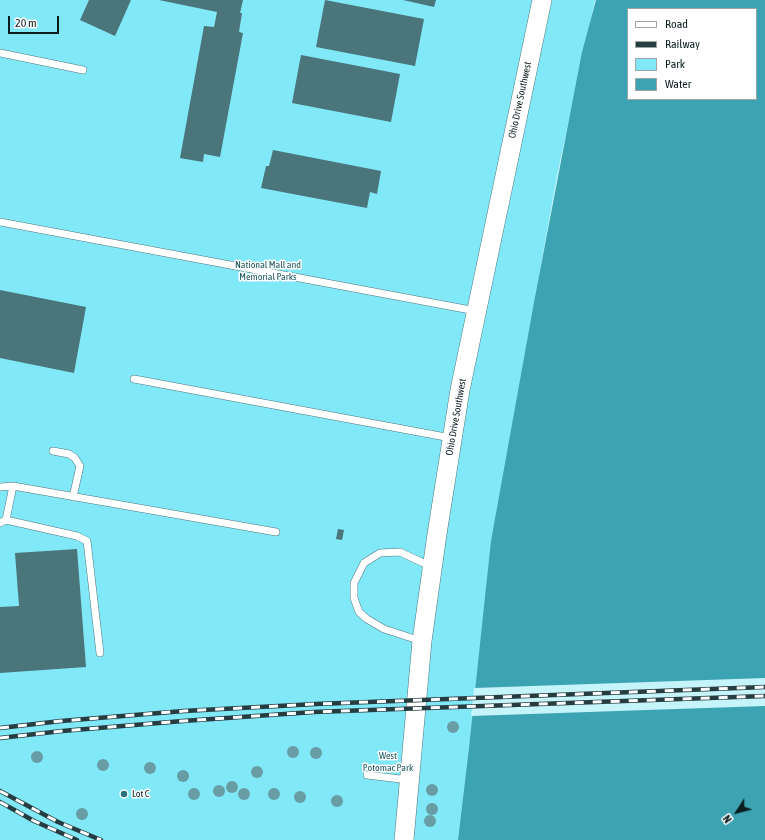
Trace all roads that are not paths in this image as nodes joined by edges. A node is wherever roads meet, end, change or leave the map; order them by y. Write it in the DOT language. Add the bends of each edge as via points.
graph roads {
  1 [pos="542,0"];
  2 [pos="0,53"];
  3 [pos="83,70"];
  4 [pos="0,222"];
  5 [pos="476,311"];
  6 [pos="134,380"];
  7 [pos="452,438"];
  8 [pos="53,451"];
  9 [pos="13,486"];
  10 [pos="0,487"];
  11 [pos="73,497"];
  12 [pos="3,521"];
  13 [pos="276,532"];
  14 [pos="432,567"];
  15 [pos="422,641"];
  16 [pos="100,653"];
  17 [pos="367,775"];
  18 [pos="410,780"];
  19 [pos="404,840"];
  1 -- 5 [label="street, Ohio Drive Southwest"];
  2 -- 3 [label="lane"];
  4 -- 5 [label="lane"];
  5 -- 7 [label="street, Ohio Drive Southwest"];
  6 -- 7 [label="lane"];
  7 -- 14 [label="street, Ohio Drive Southwest"];
  8 -- 11 [label="lane" via="69,454 80,466"];
  9 -- 10 [label="lane"];
  9 -- 11 [label="lane"];
  9 -- 12 [label="lane"];
  11 -- 13 [label="lane"];
  12 -- 16 [label="lane" via="77,536 87,541"];
  14 -- 15 [label="street, Ohio Drive Southwest"];
  14 -- 15 [label="lane" via="400,552 380,553 364,563 354,583 354,598 359,612 367,619 384,628"];
  15 -- 18 [label="street, Ohio Drive Southwest"];
  17 -- 18 [label="lane"];
  18 -- 19 [label="street, Ohio Drive Southwest"];
}
